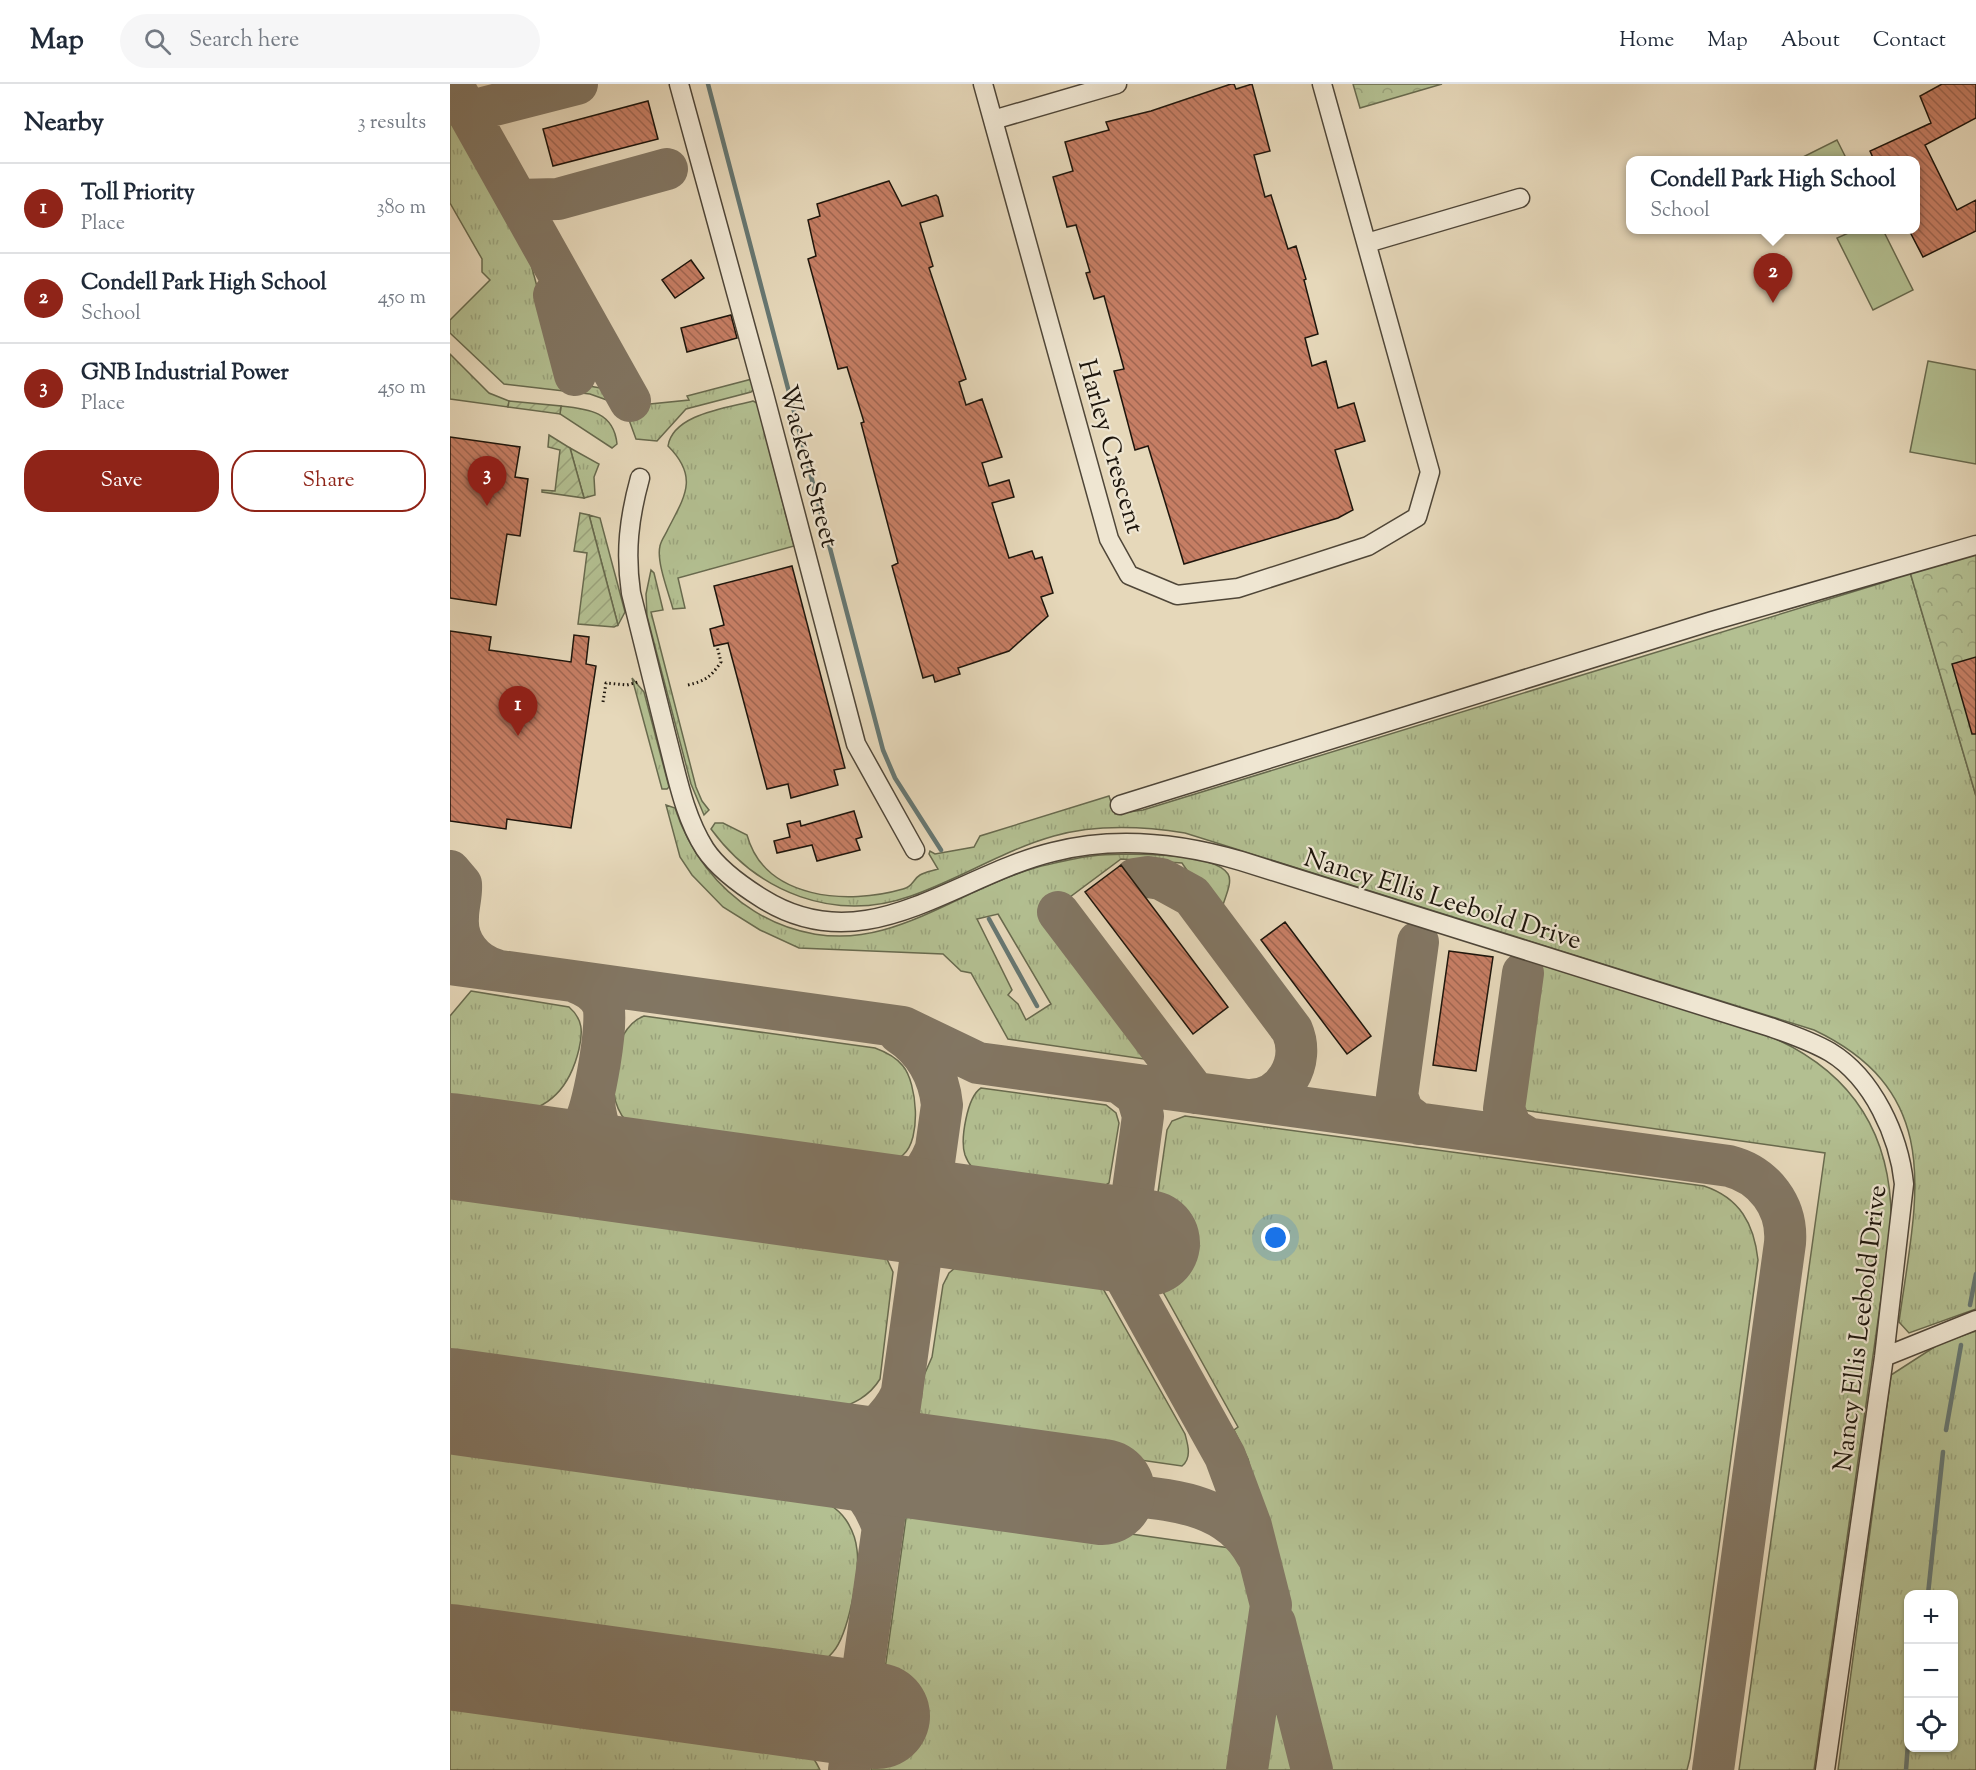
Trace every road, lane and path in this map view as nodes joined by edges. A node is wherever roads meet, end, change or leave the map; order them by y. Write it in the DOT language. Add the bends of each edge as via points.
graph roads {
  1 [pos="679,84"];
  2 [pos="983,84"];
  3 [pos="1117,84"];
  4 [pos="1323,84"];
  5 [pos="993,120"];
  6 [pos="1520,198"];
  7 [pos="1367,243"];
  8 [pos="640,478"];
  9 [pos="1976,545"];
  10 [pos="717,645"];
  11 [pos="634,683"];
  12 [pos="688,685"];
  13 [pos="603,702"];
  14 [pos="1120,805"];
  15 [pos="915,850"];
  16 [pos="1976,1320"];
  17 [pos="1884,1357"];
  18 [pos="1825,1770"];
  1 -- 15 [label="street, Wackett Street" via="856,744"];
  2 -- 5 [label="street, Harley Crescent"];
  3 -- 5 [label="street"];
  4 -- 7 [label="street, Harley Crescent"];
  5 -- 7 [label="street, Harley Crescent" via="1109,539 1129,575 1177,595 1238,588 1368,546 1417,518 1430,472"];
  6 -- 7 [label="street"];
  8 -- 17 [label="street, Nancy Ellis Leebold Drive" via="630,516 627,565 643,641 688,814 705,849 743,886 774,906 807,919 857,922 906,911 1004,868 1052,852 1124,843 1188,848 1232,858 1795,1035 1843,1062 1880,1107 1897,1143 1903,1204"];
  9 -- 14 [label="street" via="1700,625"];
  10 -- 12 [label="path" via="721,662 707,681"];
  11 -- 13 [label="path" via="606,683"];
  16 -- 17 [label="street"];
  17 -- 18 [label="street, Nancy Ellis Leebold Drive"];
}
